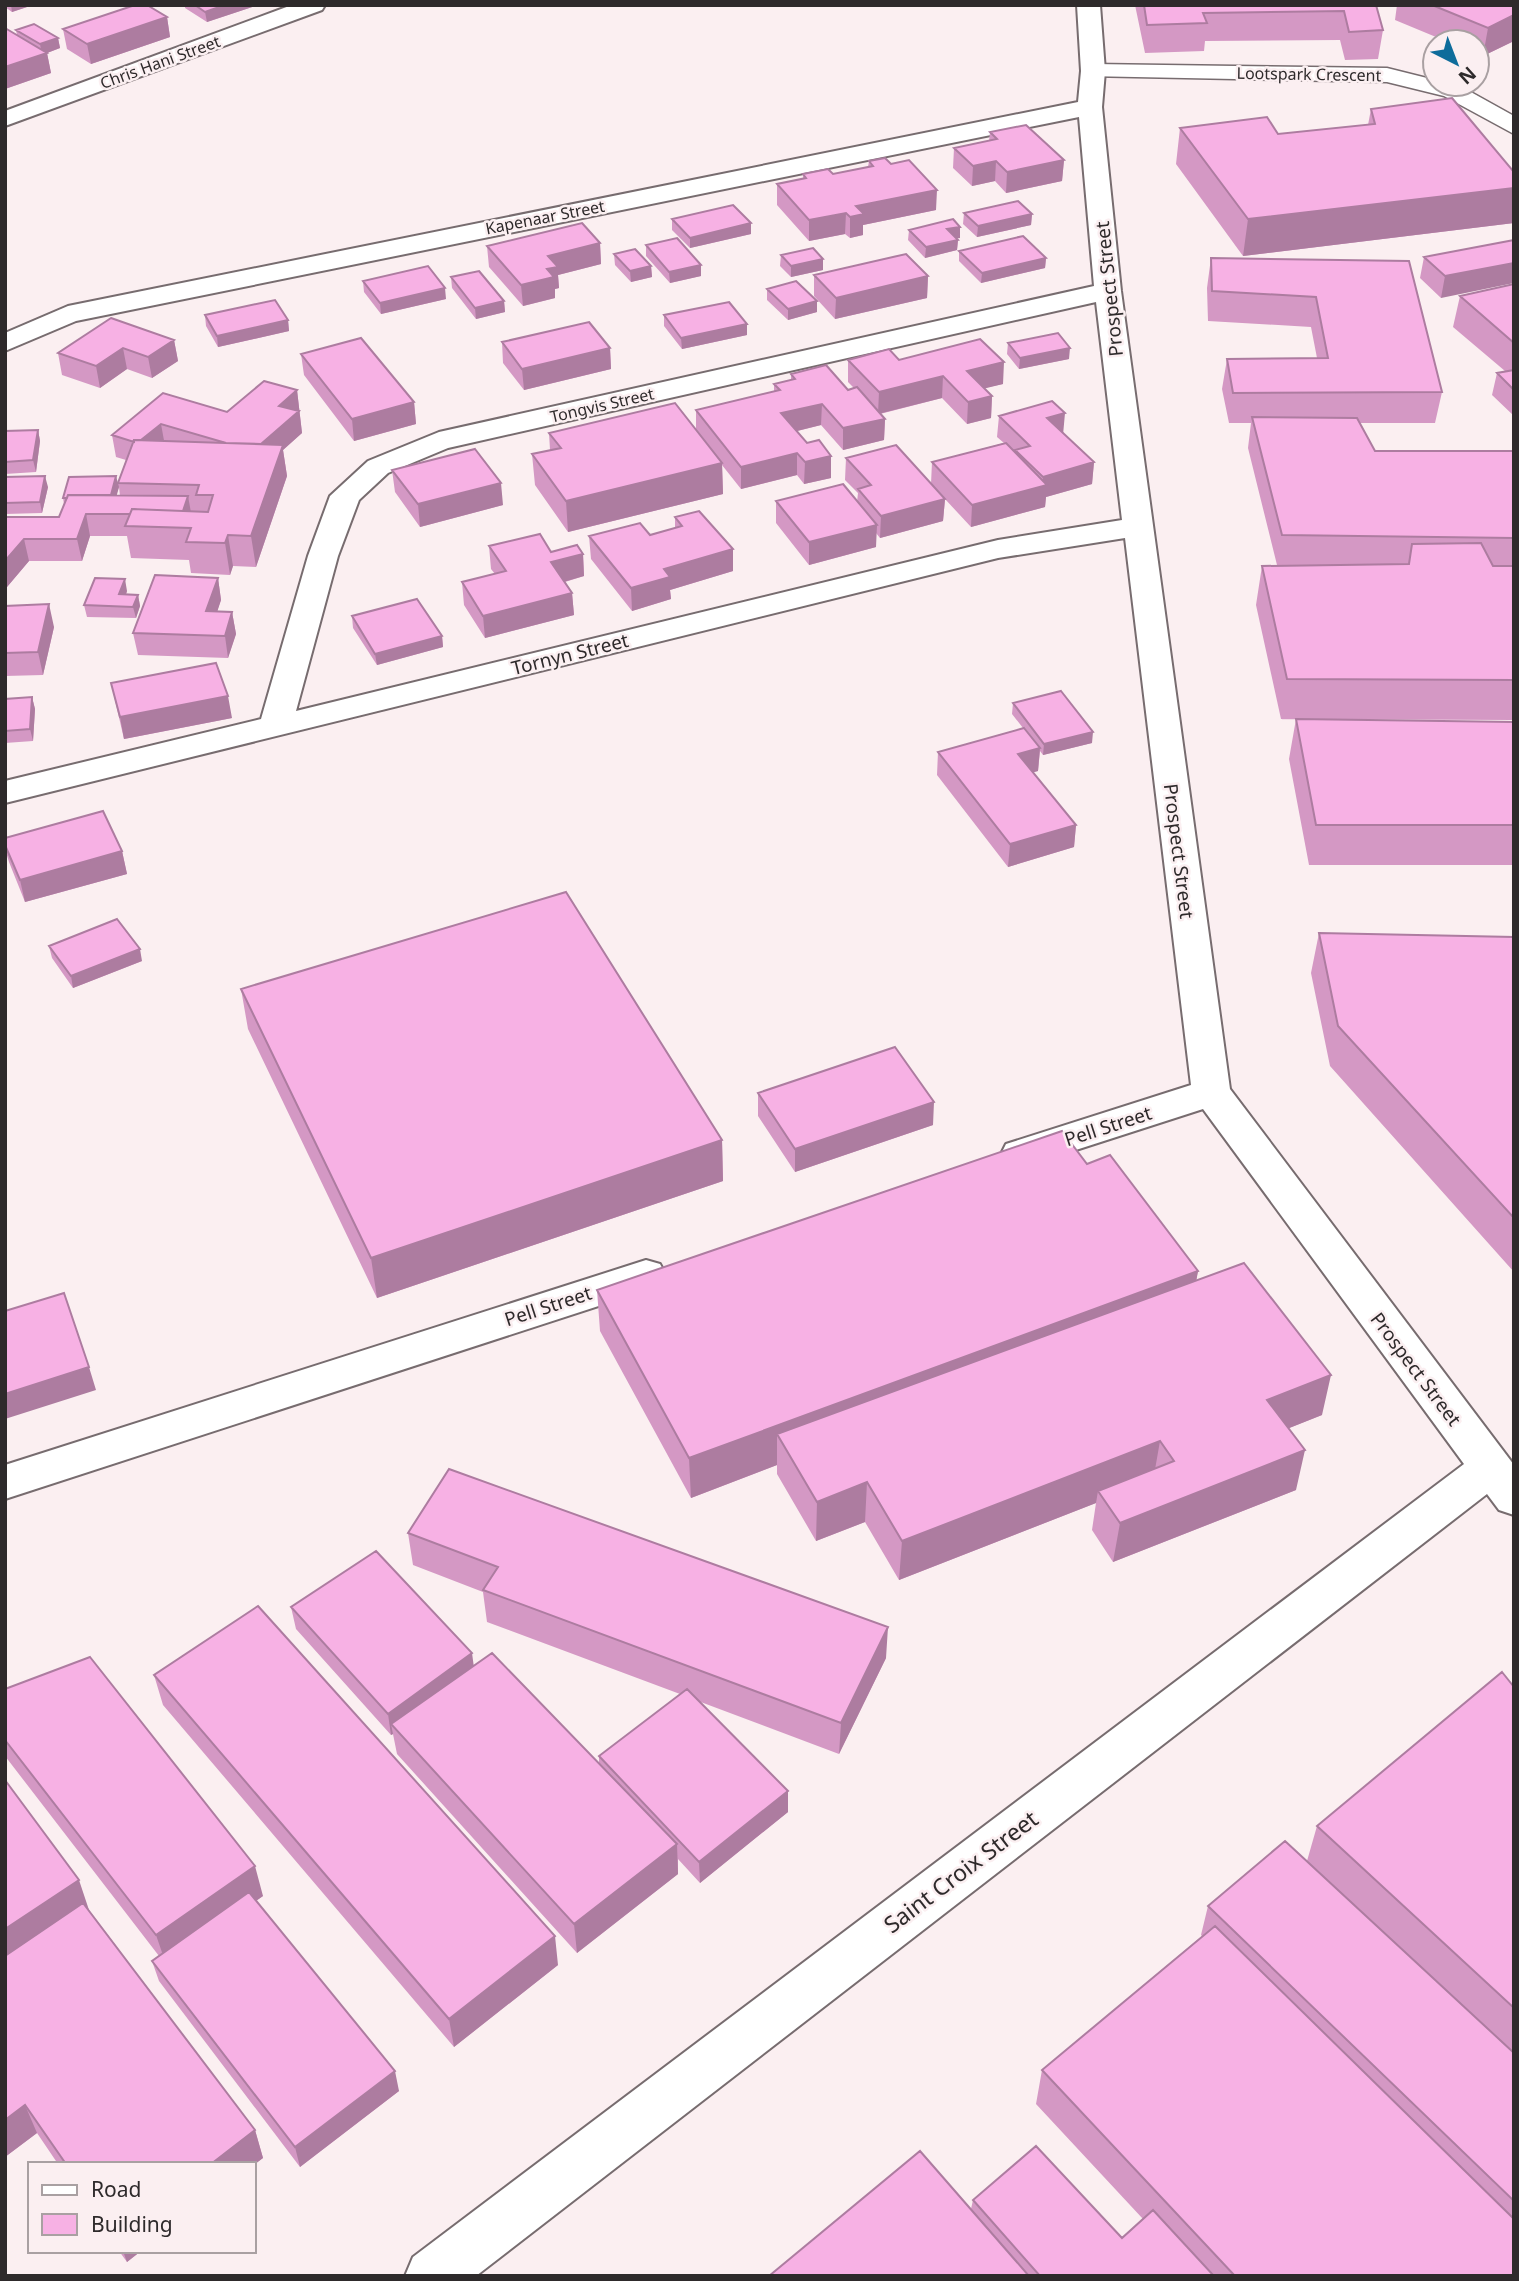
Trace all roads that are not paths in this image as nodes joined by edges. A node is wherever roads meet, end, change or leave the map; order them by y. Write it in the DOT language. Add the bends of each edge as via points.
graph roads {
  1 [pos="314,5"];
  2 [pos="1088,5"];
  3 [pos="1093,71"];
  4 [pos="1090,107"];
  5 [pos="5,119"];
  6 [pos="1514,127"];
  7 [pos="1108,291"];
  8 [pos="5,343"];
  9 [pos="1137,527"];
  10 [pos="275,726"];
  11 [pos="5,792"];
  12 [pos="1211,1092"];
  13 [pos="986,1165"];
  14 [pos="681,1264"];
  15 [pos="1506,1475"];
  16 [pos="5,1482"];
  17 [pos="432,2276"];
  1 -- 5 [label="street, Chris Hani Street"];
  2 -- 3 [label="street, Prospect Street"];
  3 -- 4 [label="street, Prospect Street"];
  3 -- 6 [label="lane, Lootspark Crescent" via="1387,75 1452,92"];
  4 -- 7 [label="street, Prospect Street"];
  4 -- 8 [label="street, Kapenaar Street" via="68,314"];
  7 -- 9 [label="street, Prospect Street"];
  7 -- 10 [label="street, Tongvis Street" via="439,441 378,467 345,496 323,555"];
  9 -- 10 [label="street, Tornyn Street" via="998,549"];
  9 -- 12 [label="street, Prospect Street"];
  10 -- 11 [label="street, Tornyn Street"];
  12 -- 13 [label="street, Pell Street"];
  12 -- 15 [label="street, Prospect Street"];
  14 -- 16 [label="street, Pell Street"];
  15 -- 17 [label="street, Saint Croix Street"];
}
